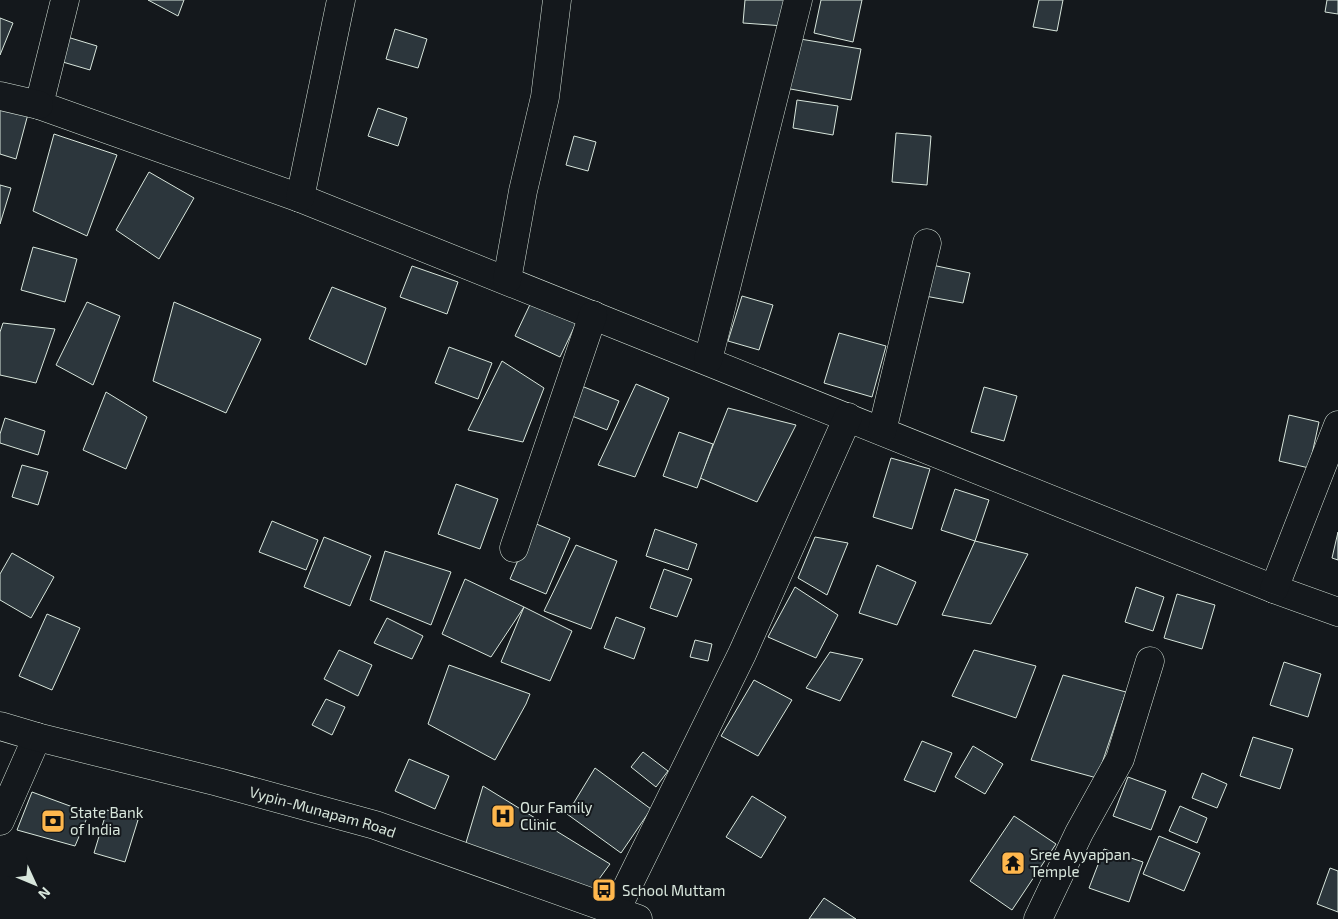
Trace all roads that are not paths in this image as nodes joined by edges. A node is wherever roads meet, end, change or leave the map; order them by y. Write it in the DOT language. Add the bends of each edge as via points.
graph roads {
  1 [pos="65,0"];
  2 [pos="341,0"];
  3 [pos="557,0"];
  4 [pos="798,0"];
  5 [pos="0,96"];
  6 [pos="39,105"];
  7 [pos="300,198"];
  8 [pos="928,243"];
  9 [pos="507,280"];
  10 [pos="593,315"];
  11 [pos="708,360"];
  12 [pos="848,417"];
  13 [pos="1338,425"];
  14 [pos="882,431"];
  15 [pos="514,548"];
  16 [pos="1274,589"];
  17 [pos="1338,612"];
  18 [pos="1150,661"];
  19 [pos="0,726"];
  20 [pos="38,737"];
  21 [pos="0,821"];
  22 [pos="627,915"];
  23 [pos="1038,919"];
  1 -- 6 [label="street"];
  2 -- 7 [label="street"];
  3 -- 9 [label="street" via="545,97"];
  4 -- 11 [label="street"];
  5 -- 6 [label="street"];
  6 -- 7 [label="street"];
  7 -- 9 [label="street"];
  8 -- 14 [label="street"];
  9 -- 10 [label="street"];
  10 -- 11 [label="street"];
  10 -- 15 [label="street"];
  11 -- 12 [label="street"];
  12 -- 14 [label="street"];
  12 -- 22 [label="street"];
  13 -- 16 [label="street"];
  14 -- 16 [label="street"];
  16 -- 17 [label="street"];
  18 -- 23 [label="street" via="1120,759 1079,833"];
  19 -- 20 [label="street, Vypin-Munapam Road"];
  20 -- 21 [label="street"];
  20 -- 22 [label="street, Vypin-Munapam Road" via="375,825"];
}
